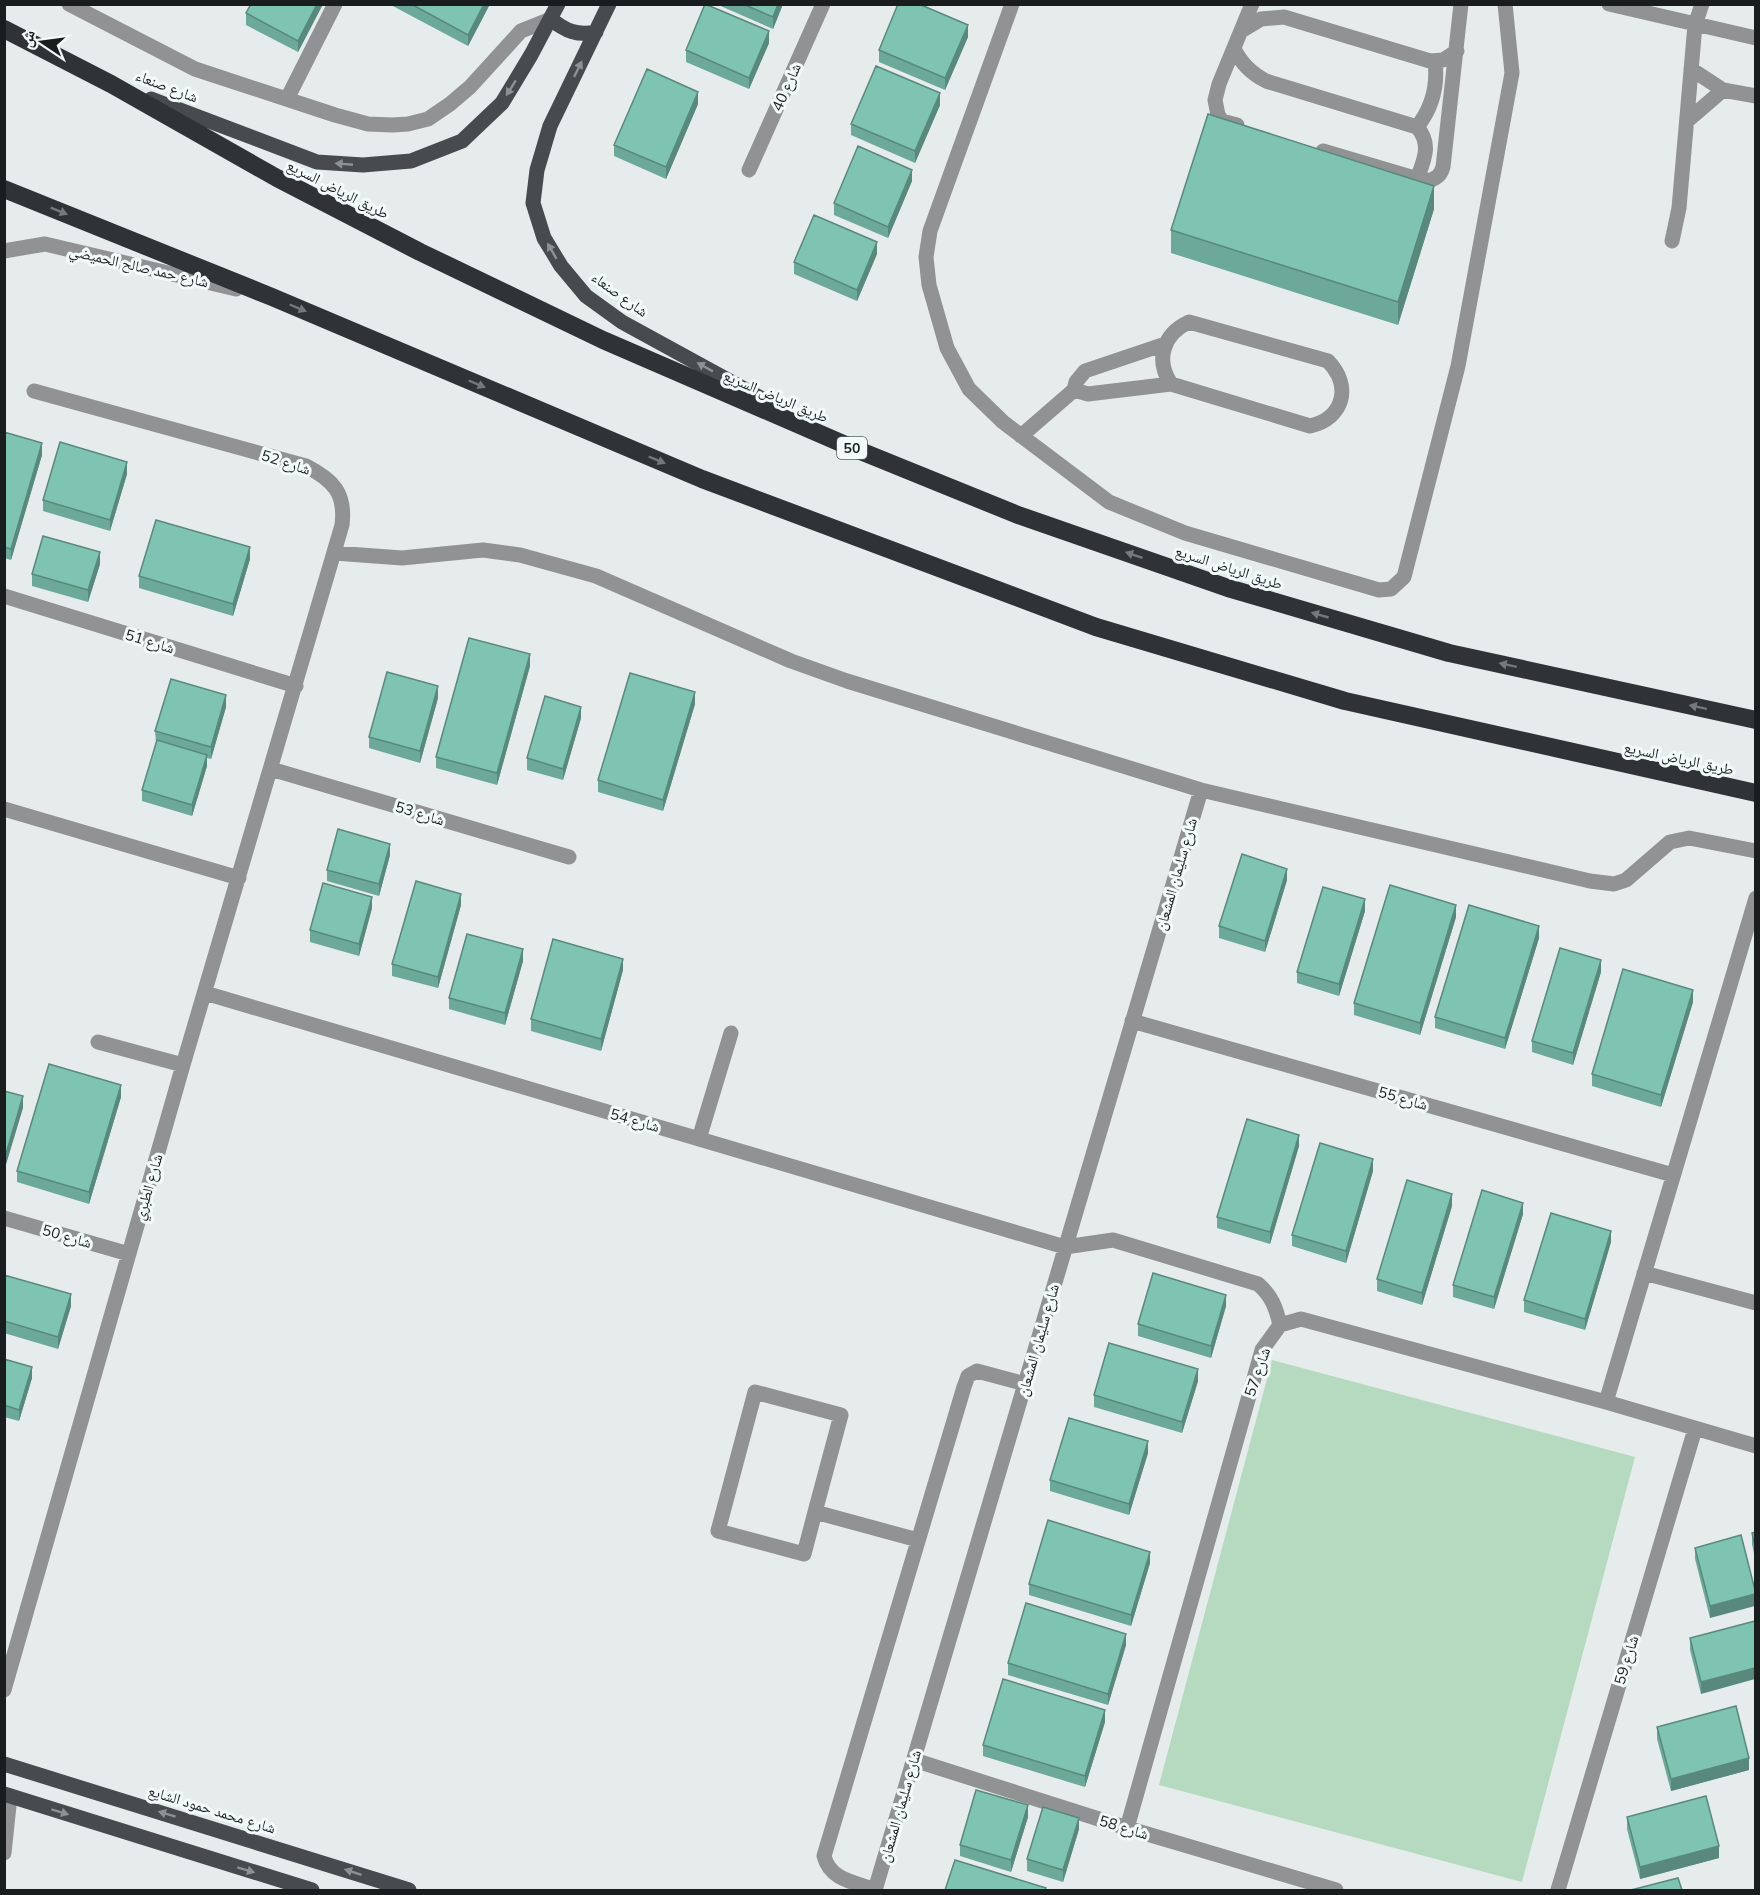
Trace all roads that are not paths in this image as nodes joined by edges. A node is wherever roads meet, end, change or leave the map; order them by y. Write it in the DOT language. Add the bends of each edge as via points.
graph roads {
  1 [pos="69,4"];
  2 [pos="335,4"];
  3 [pos="558,4"];
  4 [pos="609,4"];
  5 [pos="823,4"];
  6 [pos="1012,4"];
  7 [pos="1252,4"];
  8 [pos="1461,4"];
  9 [pos="1505,4"];
  10 [pos="1609,4"];
  11 [pos="1702,4"];
  12 [pos="551,19"];
  13 [pos="1695,25"];
  14 [pos="4,29"];
  15 [pos="1241,31"];
  16 [pos="596,32"];
  17 [pos="1755,38"];
  18 [pos="1233,49"];
  19 [pos="1457,51"];
  20 [pos="1435,61"];
  21 [pos="1691,69"];
  22 [pos="111,84"];
  23 [pos="1723,90"];
  24 [pos="1755,96"];
  25 [pos="287,99"];
  26 [pos="1687,121"];
  27 [pos="1417,127"];
  28 [pos="1256,131"];
  29 [pos="1314,148"];
  30 [pos="749,170"];
  31 [pos="1417,179"];
  32 [pos="4,189"];
  33 [pos="1672,241"];
  34 [pos="4,251"];
  35 [pos="272,297"];
  36 [pos="1165,344"];
  37 [pos="1171,384"];
  38 [pos="1074,390"];
  39 [pos="34,391"];
  40 [pos="1021,436"];
  41 [pos="848,446"];
  42 [pos="334,553"];
  43 [pos="4,597"];
  44 [pos="296,686"];
  45 [pos="1755,720"];
  46 [pos="271,769"];
  47 [pos="1201,790"];
  48 [pos="1755,793"];
  49 [pos="4,809"];
  50 [pos="1755,851"];
  51 [pos="569,857"];
  52 [pos="239,878"];
  53 [pos="1755,898"];
  54 [pos="205,993"];
  55 [pos="1132,1021"];
  56 [pos="731,1033"];
  57 [pos="98,1042"];
  58 [pos="183,1065"];
  59 [pos="699,1139"];
  60 [pos="1673,1175"];
  61 [pos="4,1218"];
  62 [pos="1065,1247"];
  63 [pos="129,1254"];
  64 [pos="1644,1273"];
  65 [pos="1755,1303"];
  66 [pos="1280,1325"];
  67 [pos="1025,1384"];
  68 [pos="1606,1402"];
  69 [pos="1695,1429"];
  70 [pos="1755,1446"];
  71 [pos="815,1512"];
  72 [pos="918,1540"];
  73 [pos="4,1690"];
  74 [pos="914,1760"];
  75 [pos="4,1764"];
  76 [pos="7,1795"];
  77 [pos="1127,1828"];
  78 [pos="4,1853"];
  79 [pos="312,1890"];
  80 [pos="409,1890"];
  81 [pos="875,1890"];
  82 [pos="1336,1890"];
  83 [pos="1558,1890"];
  1 -- 25 [label="street" via="195,69"];
  2 -- 25 [label="street"];
  3 -- 12 [label="main road, شارع صنعاء"];
  4 -- 16 [label="main road, شارع صنعاء"];
  5 -- 30 [label="street, شارع 40"];
  6 -- 40 [label="street" via="930,231 926,257 929,285 947,348 969,389"];
  7 -- 15 [label="street"];
  8 -- 19 [label="street"];
  9 -- 40 [label="street" via="1512,73 1458,366 1404,577 1391,589 1379,590 1341,580 1196,536 1109,502"];
  10 -- 13 [label="street"];
  11 -- 13 [label="street"];
  12 -- 16 [label="main road" via="561,28 577,33"];
  12 -- 22 [label="main road, شارع صنعاء, one-way" via="502,103 462,141 411,161 363,165 317,162"];
  12 -- 25 [label="street" via="521,31 470,87 428,119 408,124 368,124"];
  13 -- 17 [label="street"];
  13 -- 21 [label="street"];
  14 -- 22 [label="highway, طريق الرياض السريع / 50"];
  15 -- 18 [label="street"];
  15 -- 20 [label="street" via="1261,19 1284,17"];
  41 -- 16 [label="main road, شارع صنعاء, one-way" via="622,322 586,296 561,266 544,238 533,203 537,170 550,126"];
  18 -- 27 [label="street" via="1249,70 1266,81"];
  18 -- 28 [label="street" via="1216,92 1215,108 1222,121"];
  19 -- 20 [label="street"];
  19 -- 31 [label="street" via="1442,172 1427,181"];
  20 -- 27 [label="street" via="1434,97"];
  21 -- 23 [label="street"];
  21 -- 26 [label="street"];
  22 -- 41 [label="highway, طريق الرياض السريع / 50" via="277,178 431,257 603,340"];
  23 -- 24 [label="street"];
  23 -- 26 [label="street"];
  26 -- 33 [label="street"];
  27 -- 31 [label="street" via="1426,146"];
  29 -- 31 [label="street"];
  32 -- 35 [label="highway, طريق الرياض السريع, one-way"];
  34 -- 35 [label="street, شارع حمد صالح الحميضي" via="45,244"];
  35 -- 48 [label="highway, طريق الرياض السريع, one-way" via="702,479 1096,627 1346,701"];
  36 -- 37 [label="street" via="1163,365"];
  36 -- 37 [label="street" via="1174,330 1189,322 1329,361 1340,376 1342,395 1335,412 1310,426"];
  36 -- 38 [label="street" via="1085,371"];
  37 -- 38 [label="street" via="1088,394"];
  38 -- 40 [label="street"];
  39 -- 42 [label="street, شارع 52" via="306,466 336,488 341,498 344,512"];
  45 -- 41 [label="highway, طريق الرياض السريع / 50, one-way" via="1449,652 1228,588 1018,515"];
  42 -- 44 [label="street, شارع 52"];
  42 -- 47 [label="street" via="402,558 483,550 520,555 596,576 791,661 847,681"];
  43 -- 44 [label="street, شارع 51"];
  44 -- 46 [label="street, شارع الطبري"];
  46 -- 51 [label="street, شارع 53"];
  46 -- 52 [label="street, شارع الطبري"];
  47 -- 50 [label="street" via="1614,884 1626,880 1670,842 1689,838"];
  47 -- 55 [label="street, شارع سليمان المشعان"];
  49 -- 52 [label="street"];
  52 -- 54 [label="street, شارع الطبري"];
  53 -- 60 [label="street"];
  54 -- 58 [label="street, شارع الطبري"];
  54 -- 59 [label="street, شارع 54"];
  55 -- 60 [label="street, شارع 55"];
  55 -- 62 [label="street, شارع سليمان المشعان"];
  56 -- 59 [label="street"];
  57 -- 58 [label="street"];
  58 -- 63 [label="street, شارع الطبري"];
  59 -- 62 [label="street, شارع 54"];
  60 -- 64 [label="street"];
  61 -- 63 [label="street, شارع 50"];
  62 -- 66 [label="street" via="1113,1240 1258,1284 1275,1305"];
  62 -- 67 [label="street, شارع سليمان المشعان"];
  63 -- 73 [label="street, شارع الطبري"];
  64 -- 65 [label="street"];
  64 -- 68 [label="street"];
  66 -- 68 [label="street" via="1301,1319"];
  66 -- 77 [label="street, شارع 57" via="1262,1350"];
  67 -- 72 [label="street" via="977,1371 968,1376"];
  67 -- 74 [label="street, شارع سليمان المشعان"];
  68 -- 69 [label="street"];
  69 -- 70 [label="street"];
  69 -- 83 [label="street, شارع 59"];
  71 -- 71 [label="street" via="804,1554 718,1531 755,1392 841,1415"];
  71 -- 72 [label="street"];
  72 -- 81 [label="street" via="824,1856 834,1874"];
  74 -- 77 [label="street, شارع 58"];
  74 -- 81 [label="street, شارع سليمان المشعان"];
  80 -- 75 [label="main road, شارع محمد حمود الشايع, one-way"];
  76 -- 78 [label="street"];
  76 -- 79 [label="main road, one-way"];
  77 -- 82 [label="street, شارع 58"];
}
